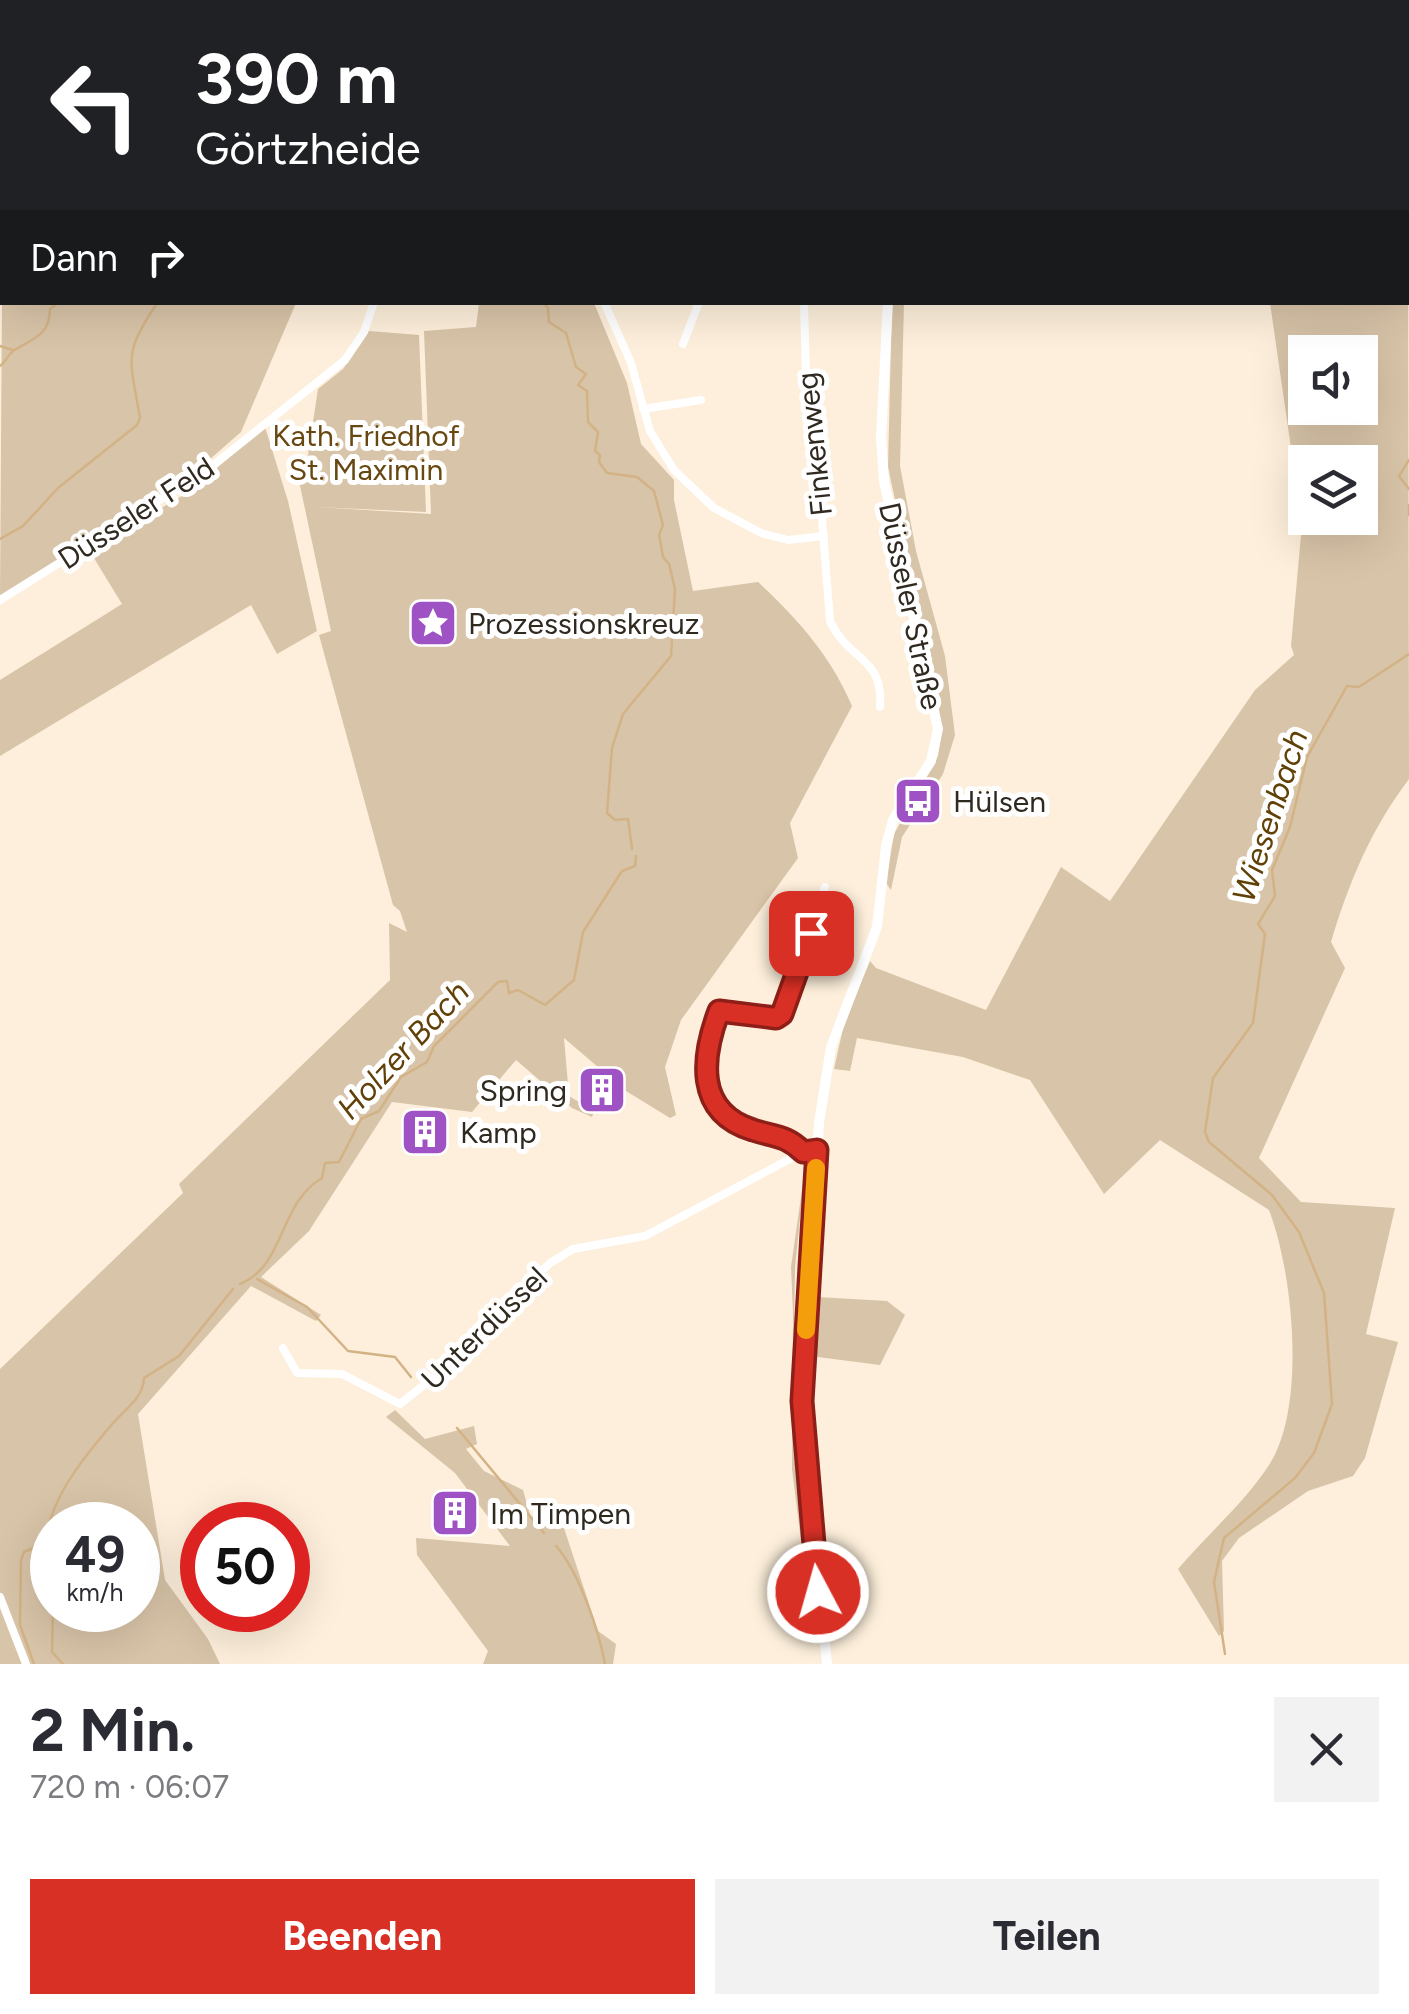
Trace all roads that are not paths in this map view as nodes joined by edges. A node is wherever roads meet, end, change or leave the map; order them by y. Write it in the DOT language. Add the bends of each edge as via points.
graph roads {
  1 [pos="373,305"];
  2 [pos="605,305"];
  3 [pos="698,305"];
  4 [pos="804,305"];
  5 [pos="888,305"];
  6 [pos="684,344"];
  7 [pos="701,400"];
  8 [pos="643,409"];
  9 [pos="824,536"];
  10 [pos="0,600"];
  11 [pos="880,707"];
  12 [pos="825,887"];
  13 [pos="817,1150"];
  14 [pos="803,1152"];
  15 [pos="283,1348"];
  16 [pos="0,1598"];
  17 [pos="26,1664"];
  18 [pos="827,1664"];
  1 -- 10 [label="street, Düsseler Feld" via="345,360 189,484"];
  2 -- 8 [label="street"];
  3 -- 6 [label="street"];
  4 -- 9 [label="street, Finkenweg"];
  5 -- 13 [label="main road, Düsseler Straße" via="884,481 937,740 890,833 876,927 825,1074"];
  7 -- 8 [label="street"];
  8 -- 9 [label="street" via="662,455 714,508 760,533 788,540"];
  9 -- 11 [label="street, Finkenweg" via="830,622 848,650 877,672"];
  12 -- 14 [label="street" via="782,1014 719,1011 704,1052 706,1092 730,1117 784,1136"];
  13 -- 14 [label="street"];
  13 -- 18 [label="main road, Düsseler Straße" via="803,1432"];
  14 -- 15 [label="street, Unterdüssel" via="645,1236 573,1249 550,1263 400,1404 342,1374 297,1374"];
  16 -- 17 [label="street"];
}
